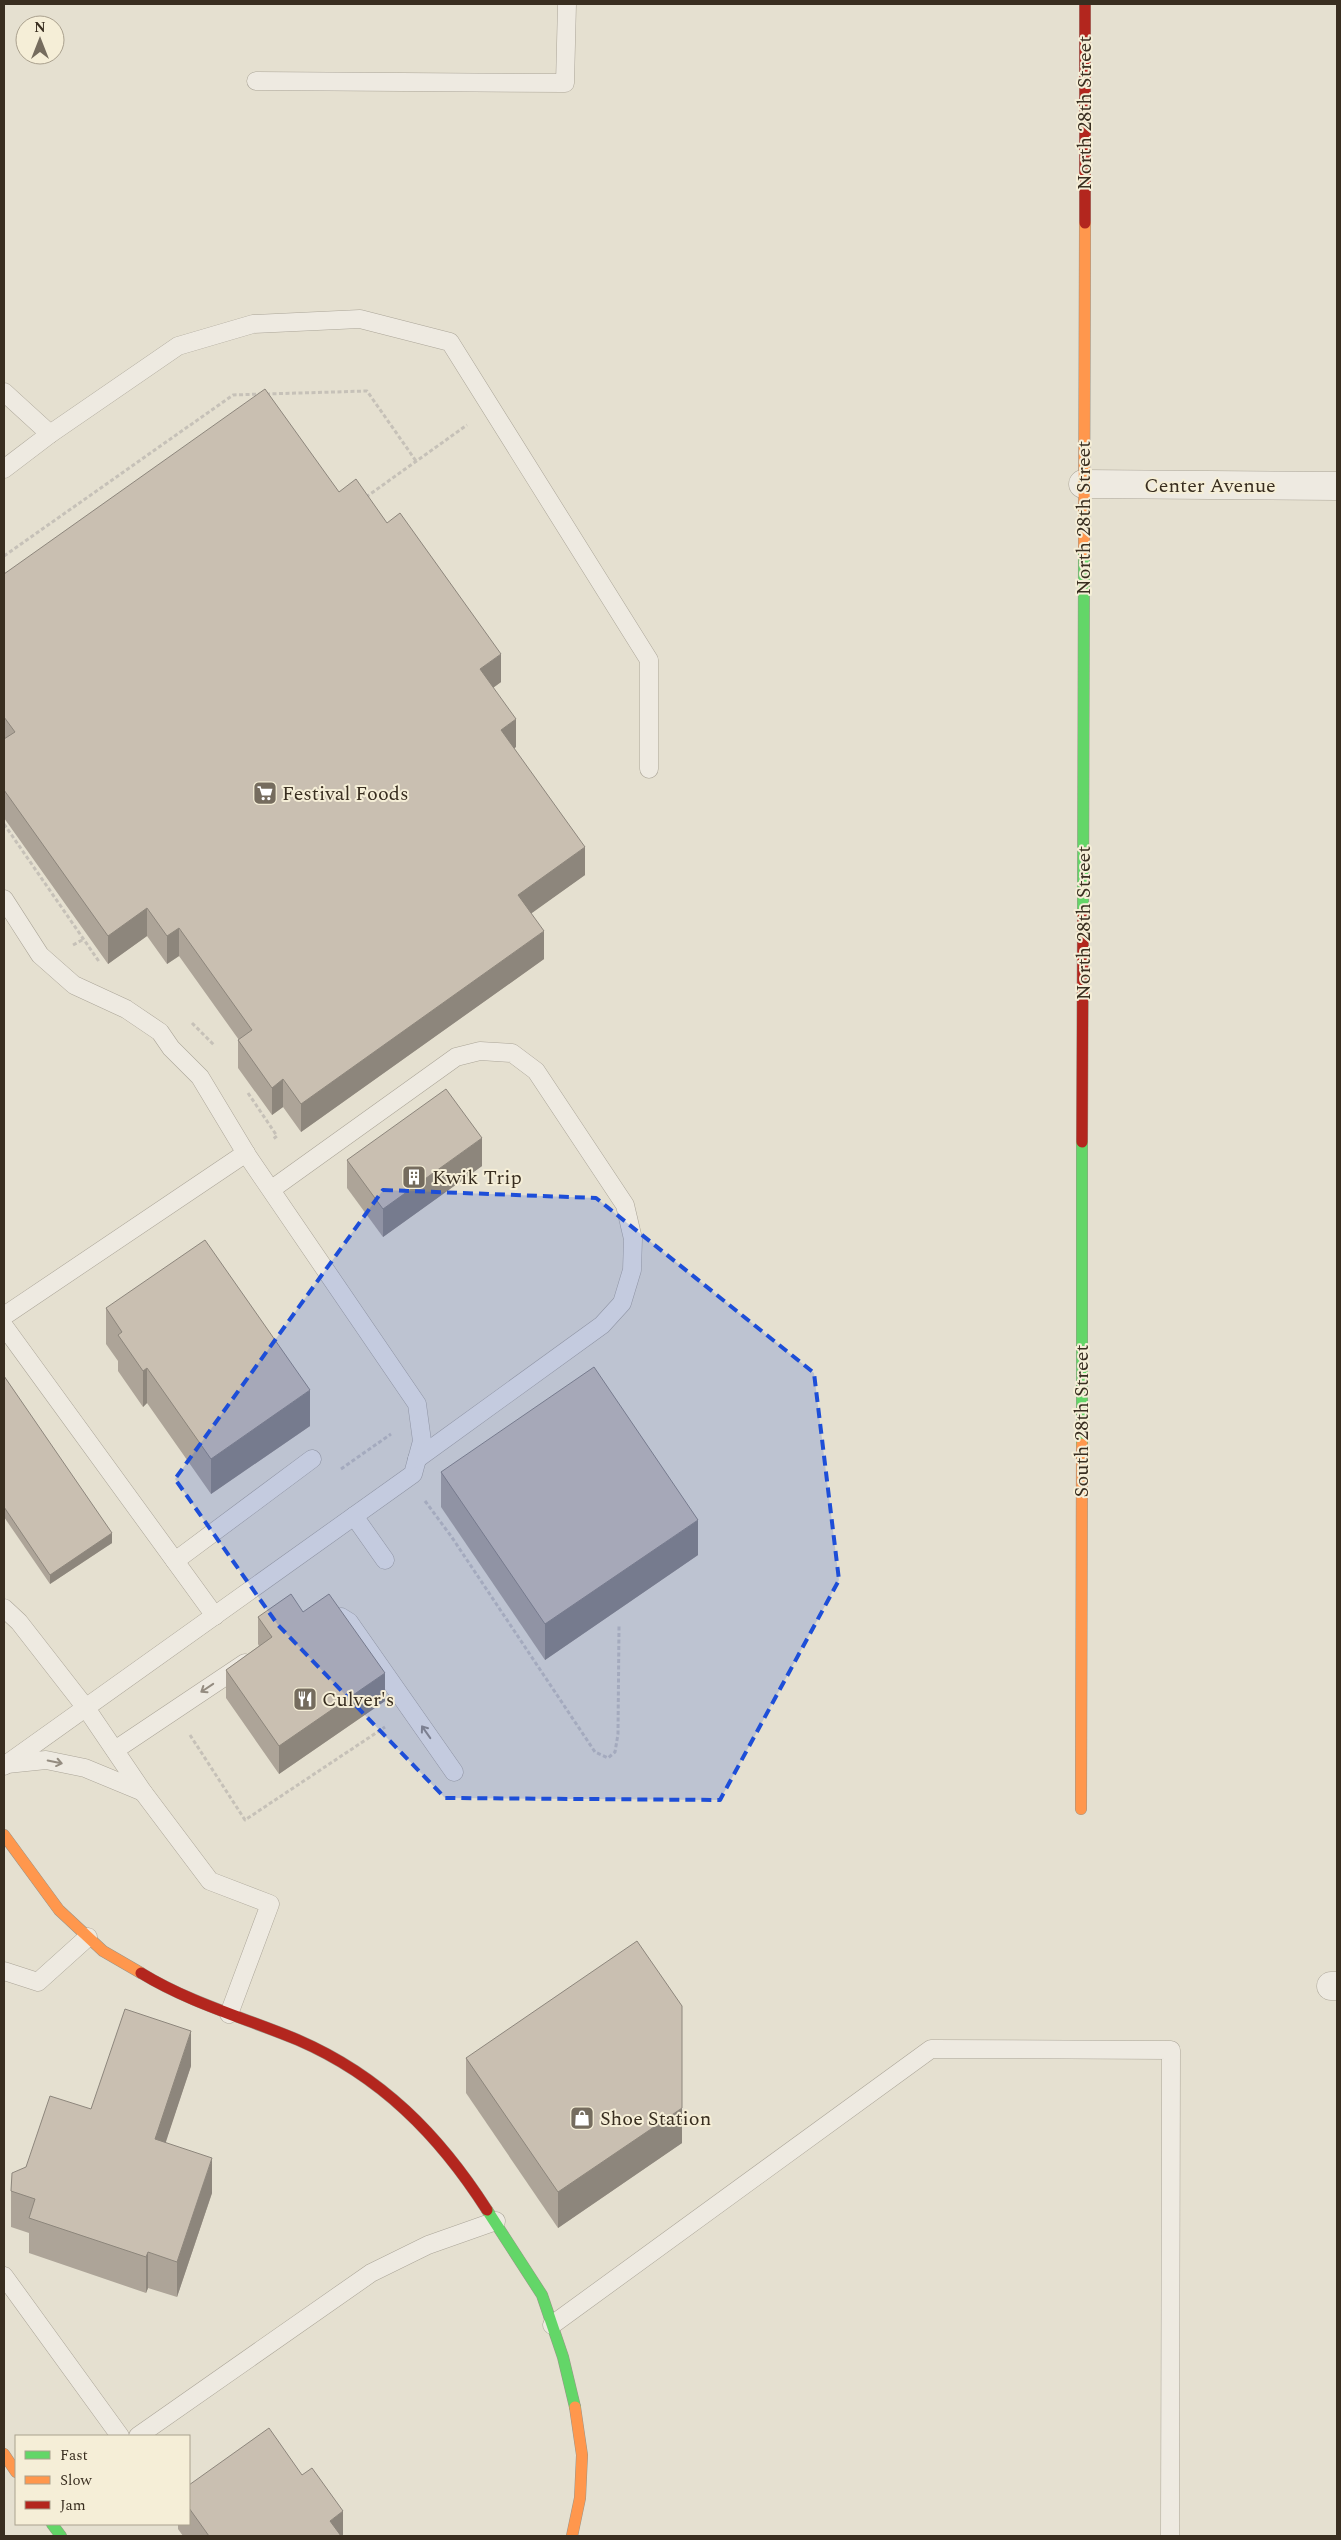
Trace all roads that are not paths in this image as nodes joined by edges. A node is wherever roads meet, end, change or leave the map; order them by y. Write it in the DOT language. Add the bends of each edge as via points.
graph roads {
  1 [pos="567,4"];
  2 [pos="1084,4"];
  3 [pos="256,81"];
  4 [pos="4,392"];
  5 [pos="50,434"];
  6 [pos="4,469"];
  7 [pos="1083,484"];
  8 [pos="1337,486"];
  9 [pos="649,769"];
  10 [pos="4,899"];
  11 [pos="1082,1033"];
  12 [pos="246,1153"];
  13 [pos="272,1189"];
  14 [pos="4,1316"];
  15 [pos="4,1326"];
  16 [pos="417,1458"];
  17 [pos="312,1459"];
  18 [pos="354,1516"];
  19 [pos="385,1560"];
  20 [pos="175,1561"];
  21 [pos="4,1608"];
  22 [pos="324,1612"];
  23 [pos="214,1616"];
  24 [pos="262,1651"];
  25 [pos="86,1708"];
  26 [pos="114,1750"];
  27 [pos="5,1765"];
  28 [pos="454,1772"];
  29 [pos="143,1792"];
  30 [pos="1080,1809"];
  31 [pos="4,1835"];
  32 [pos="88,1937"];
  33 [pos="4,1971"];
  34 [pos="230,2014"];
  35 [pos="496,2221"];
  36 [pos="4,2276"];
  37 [pos="552,2325"];
  38 [pos="119,2435"];
  39 [pos="139,2435"];
  40 [pos="4,2454"];
  41 [pos="15,2470"];
  42 [pos="53,2525"];
  43 [pos="61,2536"];
  44 [pos="572,2536"];
  45 [pos="1170,2536"];
  1 -- 3 [label="lane" via="565,83"];
  2 -- 7 [label="street, North 28th Street"];
  4 -- 5 [label="lane"];
  5 -- 6 [label="lane"];
  5 -- 9 [label="lane" via="178,346 253,324 360,319 450,342 649,660"];
  7 -- 8 [label="street, Center Avenue"];
  7 -- 11 [label="street, North 28th Street"];
  10 -- 12 [label="lane" via="40,956 69,981 126,1010 160,1032 200,1077"];
  11 -- 30 [label="street, South 28th Street"];
  12 -- 13 [label="lane"];
  12 -- 14 [label="lane"];
  13 -- 16 [label="lane" via="417,1404 422,1440"];
  13 -- 16 [label="lane" via="456,1057 480,1051 512,1053 536,1071 625,1205 633,1239 632,1270 622,1303 602,1325"];
  15 -- 20 [label="lane"];
  16 -- 18 [label="lane" via="412,1474"];
  17 -- 20 [label="lane"];
  18 -- 19 [label="lane"];
  18 -- 23 [label="lane"];
  20 -- 23 [label="lane"];
  21 -- 25 [label="lane" via="19,1622"];
  28 -- 22 [label="lane, one-way" via="349,1622"];
  23 -- 25 [label="lane"];
  24 -- 26 [label="lane, one-way"];
  25 -- 26 [label="lane"];
  25 -- 27 [label="lane"];
  26 -- 29 [label="lane"];
  27 -- 29 [label="lane, one-way" via="46,1760 85,1768"];
  29 -- 34 [label="lane" via="210,1881 270,1904"];
  31 -- 32 [label="street" via="58,1910"];
  32 -- 33 [label="lane" via="38,1982"];
  32 -- 34 [label="street" via="104,1951 172,1992"];
  34 -- 35 [label="street" via="299,2041 366,2077 400,2104 463,2172"];
  35 -- 37 [label="street" via="542,2295"];
  35 -- 39 [label="lane" via="428,2245 371,2273"];
  36 -- 38 [label="lane"];
  37 -- 44 [label="street" via="575,2407 582,2455 580,2498"];
  37 -- 45 [label="lane" via="931,2049 1171,2050"];
  40 -- 41 [label="street"];
  42 -- 43 [label="street"];
}
